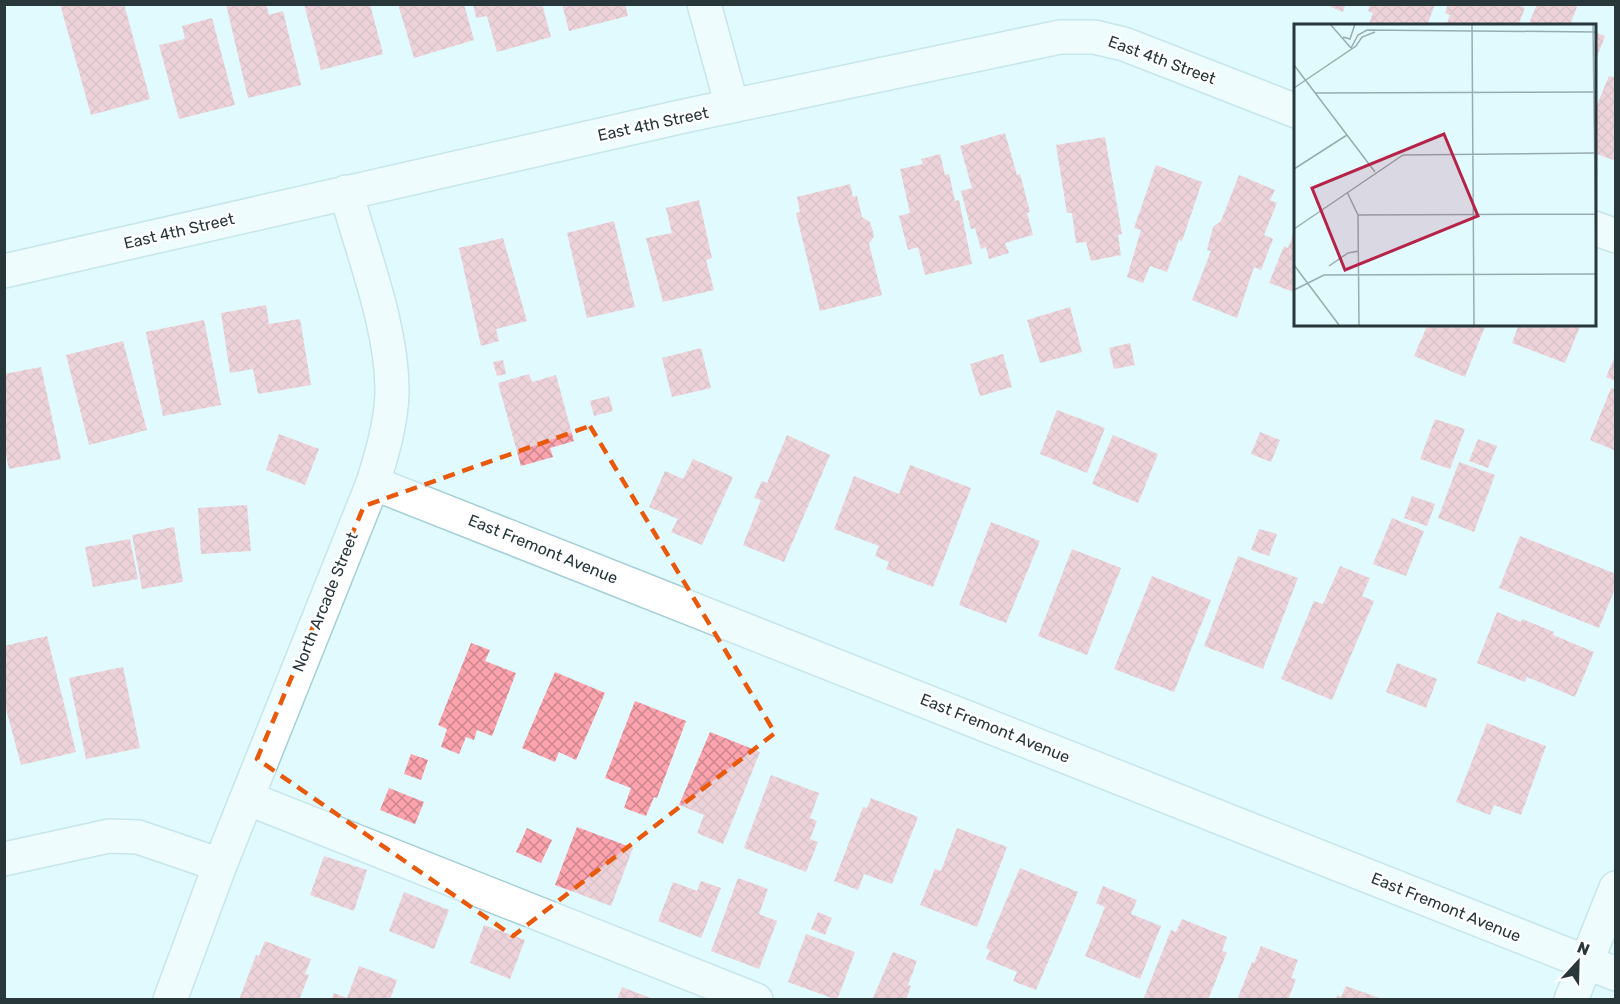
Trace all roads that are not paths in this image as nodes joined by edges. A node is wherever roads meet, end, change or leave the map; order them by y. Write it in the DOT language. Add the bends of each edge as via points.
graph roads {
  1 [pos="704,4"];
  2 [pos="732,106"];
  3 [pos="1294,110"];
  4 [pos="346,192"];
  5 [pos="1596,229"];
  6 [pos="1616,236"];
  7 [pos="4,271"];
  8 [pos="373,483"];
  9 [pos="247,798"];
  10 [pos="4,859"];
  11 [pos="220,865"];
  12 [pos="1616,888"];
  13 [pos="1601,969"];
  14 [pos="170,999"];
  15 [pos="756,999"];
  16 [pos="1571,999"];
  1 -- 2 [label="street"];
  2 -- 3 [label="street, East 4th Street" via="1060,37 1094,37 1124,44"];
  2 -- 4 [label="street, East 4th Street"];
  4 -- 7 [label="street, East 4th Street"];
  4 -- 8 [label="street, North Arcade Street" via="387,341 392,393 387,436"];
  5 -- 6 [label="street"];
  8 -- 9 [label="street, North Arcade Street"];
  8 -- 13 [label="street, East Fremont Avenue"];
  9 -- 11 [label="street, North Arcade Street"];
  9 -- 15 [label="street"];
  10 -- 11 [label="street" via="109,836 138,837"];
  11 -- 14 [label="street, North Arcade Street"];
  12 -- 13 [label="street"];
  13 -- 16 [label="street"];
}
